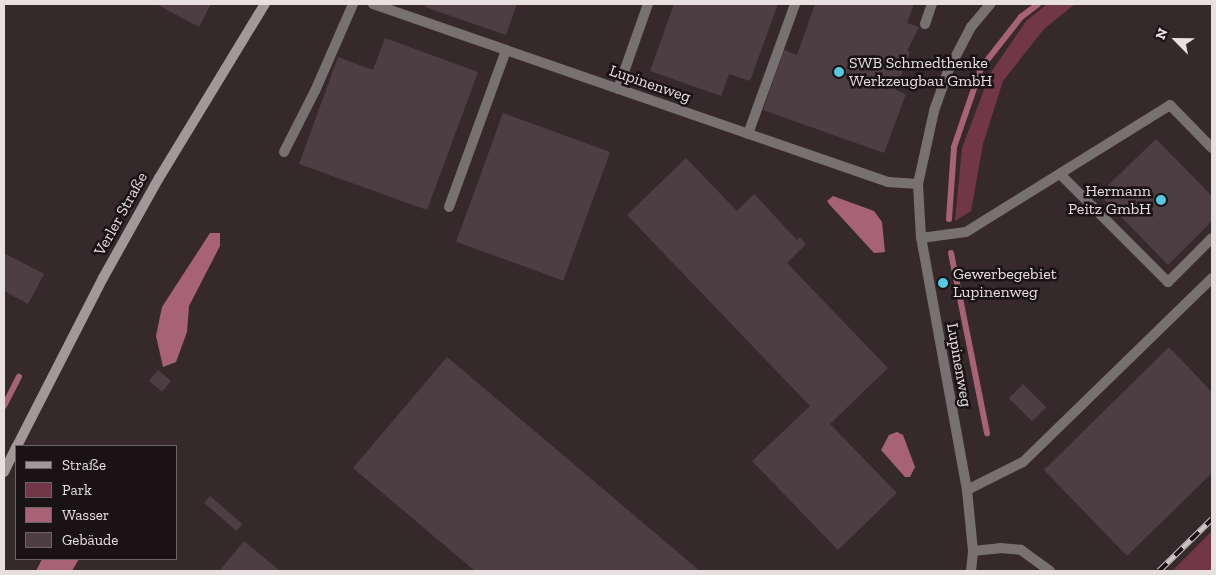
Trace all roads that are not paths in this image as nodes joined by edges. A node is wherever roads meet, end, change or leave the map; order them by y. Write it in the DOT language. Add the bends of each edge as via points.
graph roads {
  1 [pos="265,4"];
  2 [pos="353,4"];
  3 [pos="373,4"];
  4 [pos="648,4"];
  5 [pos="795,4"];
  6 [pos="932,4"];
  7 [pos="990,4"];
  8 [pos="389,6"];
  9 [pos="925,24"];
  10 [pos="506,50"];
  11 [pos="618,89"];
  12 [pos="748,134"];
  13 [pos="1212,148"];
  14 [pos="284,152"];
  15 [pos="1060,174"];
  16 [pos="918,184"];
  17 [pos="449,207"];
  18 [pos="922,238"];
  19 [pos="1212,238"];
  20 [pos="1212,278"];
  21 [pos="17,445"];
  22 [pos="15,449"];
  23 [pos="4,472"];
  24 [pos="967,490"];
  25 [pos="973,551"];
  26 [pos="971,571"];
  27 [pos="1050,571"];
  1 -- 21 [label="main road, Verler Straße" via="102,278"];
  2 -- 14 [label="street"];
  3 -- 8 [label="street, Lupinenweg"];
  4 -- 11 [label="street"];
  5 -- 12 [label="street"];
  6 -- 9 [label="street"];
  7 -- 16 [label="street, Lupinenweg" via="971,27 948,71 934,111"];
  8 -- 10 [label="street, Lupinenweg"];
  10 -- 11 [label="street, Lupinenweg"];
  10 -- 17 [label="street"];
  11 -- 12 [label="street, Lupinenweg"];
  12 -- 16 [label="street, Lupinenweg" via="888,182"];
  13 -- 15 [label="street" via="1170,105"];
  15 -- 18 [label="street" via="966,232"];
  15 -- 19 [label="street" via="1168,282"];
  16 -- 18 [label="street, Lupinenweg"];
  18 -- 24 [label="street, Lupinenweg"];
  20 -- 24 [label="street" via="1023,462"];
  22 -- 23 [label="main road, Verler Straße"];
  24 -- 25 [label="street, Lupinenweg"];
  25 -- 26 [label="street, Lupinenweg"];
  25 -- 27 [label="street" via="1021,550"];
}
